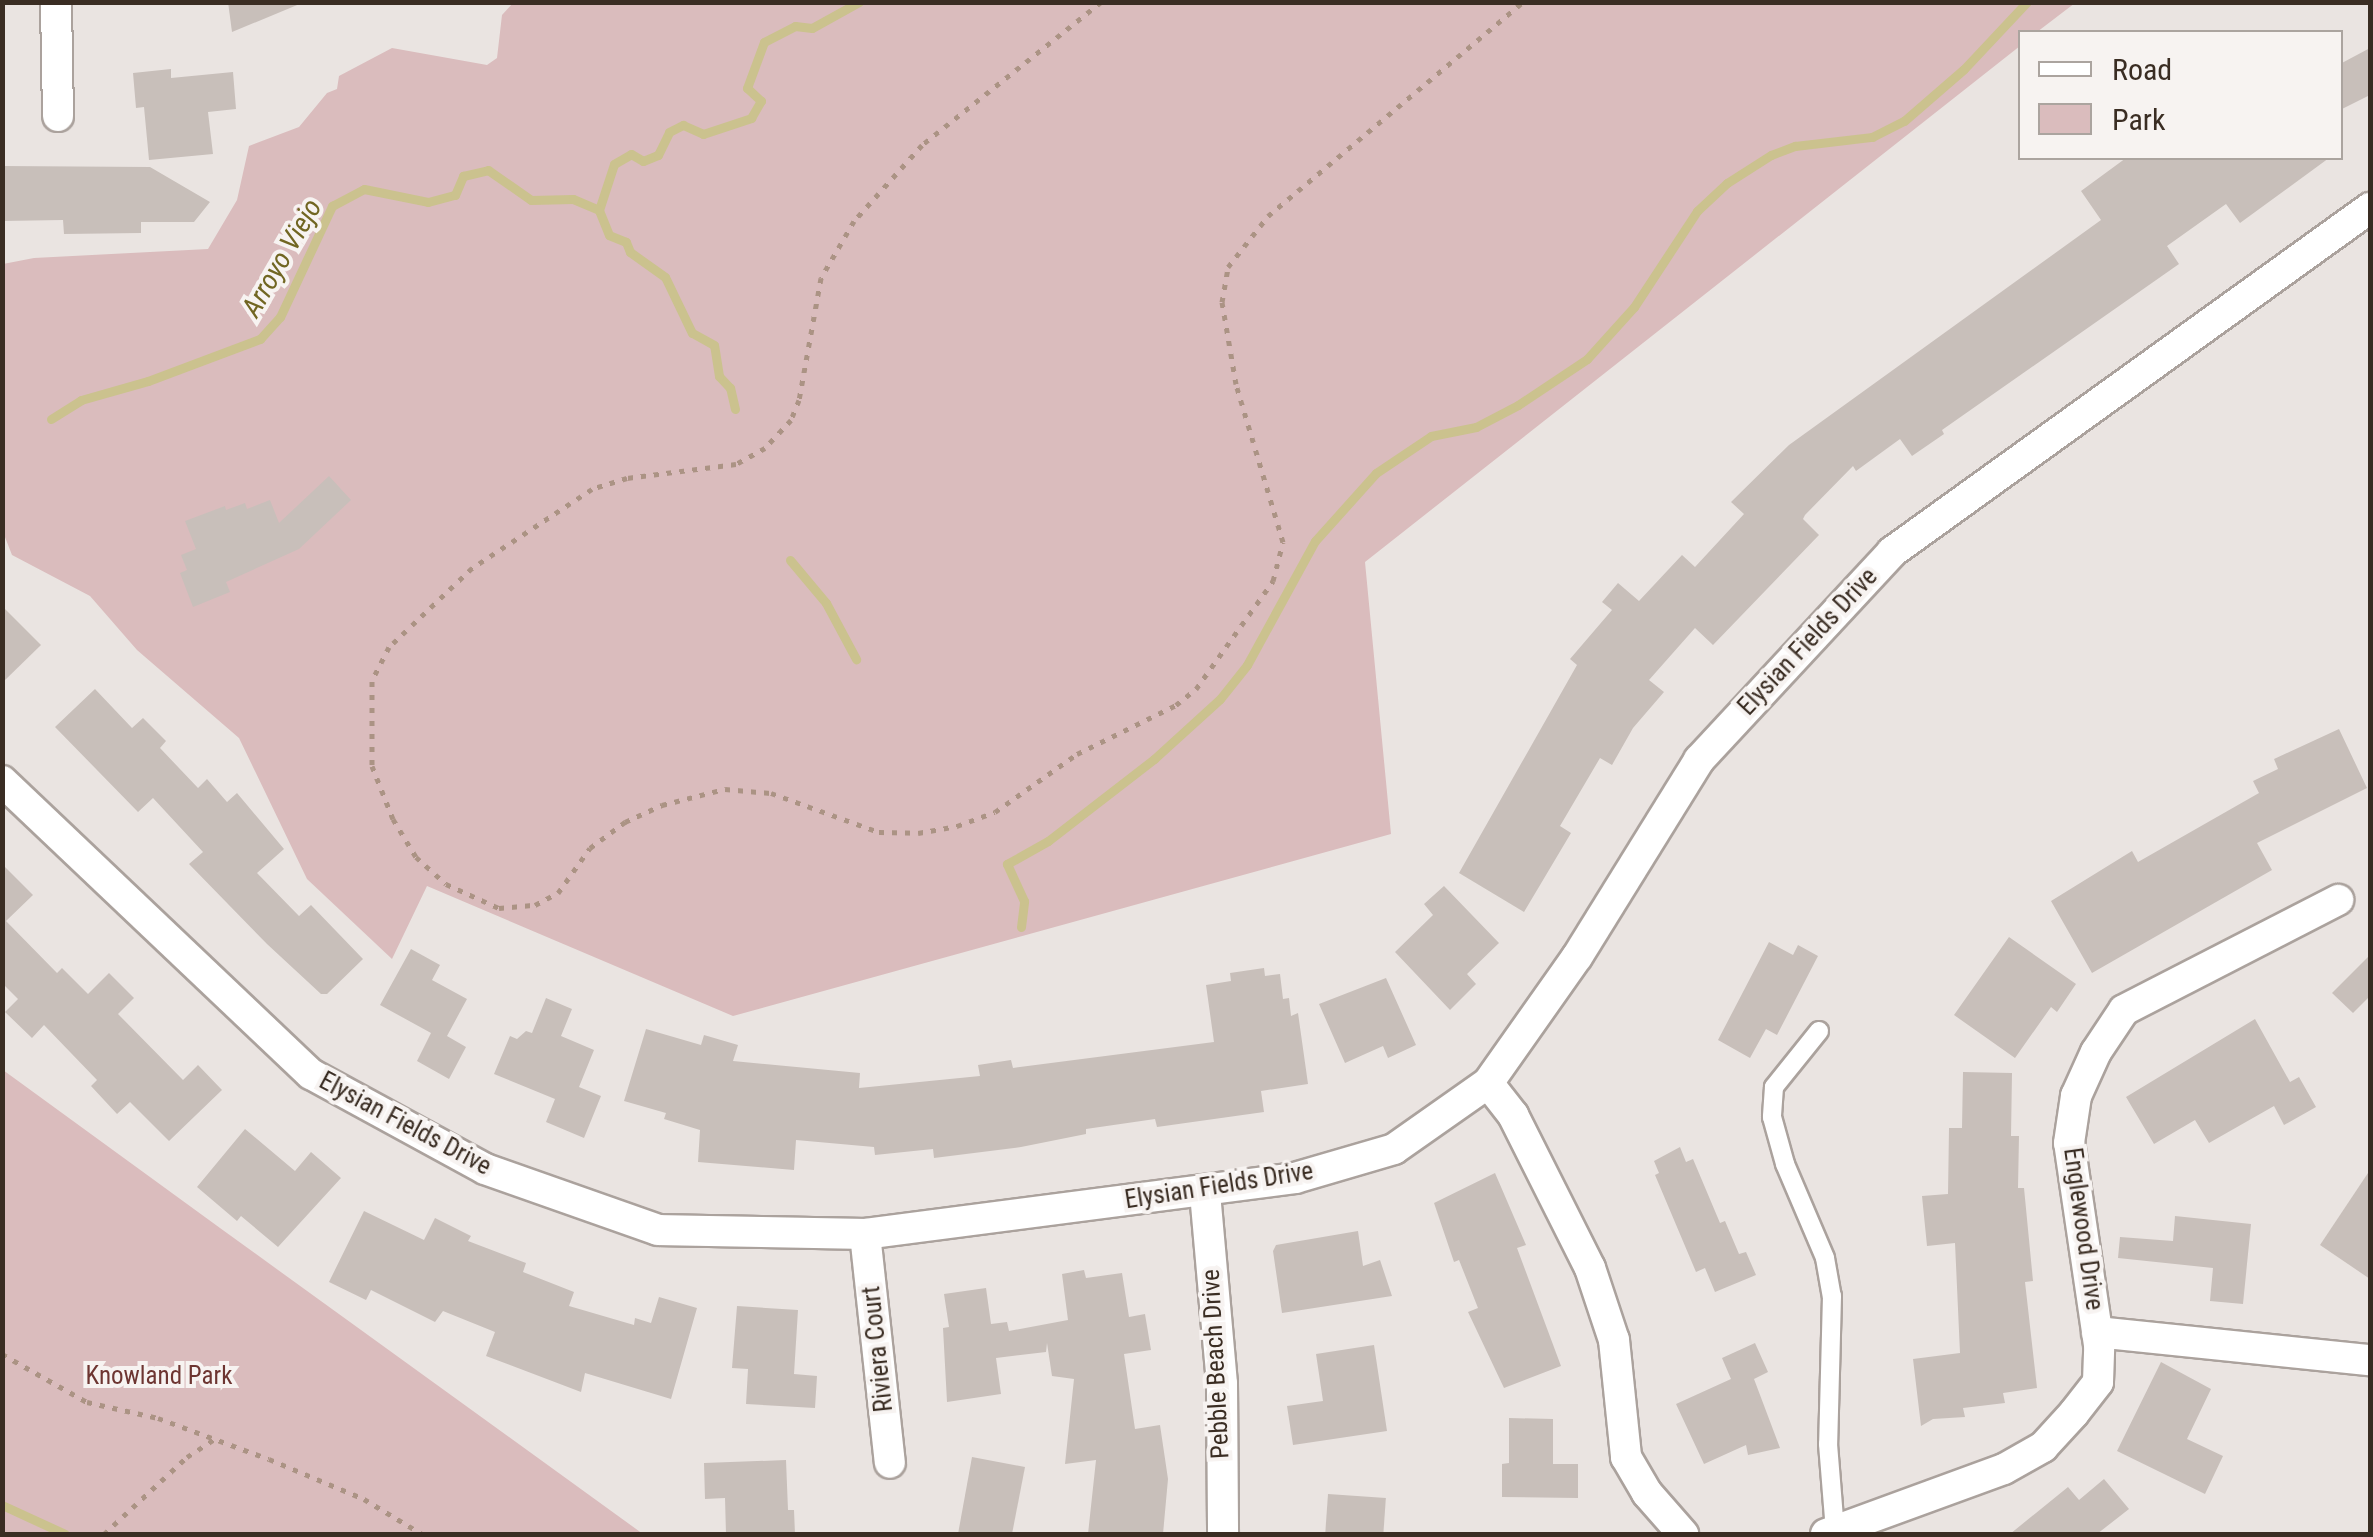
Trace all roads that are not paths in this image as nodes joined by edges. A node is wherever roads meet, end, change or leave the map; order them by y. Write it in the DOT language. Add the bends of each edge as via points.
graph roads {
  1 [pos="56,2"];
  2 [pos="58,116"];
  3 [pos="2370,208"];
  4 [pos="2,780"];
  5 [pos="2338,900"];
  6 [pos="1820,1031"];
  7 [pos="1488,1082"];
  8 [pos="1205,1193"];
  9 [pos="866,1234"];
  10 [pos="2097,1332"];
  11 [pos="2370,1360"];
  12 [pos="890,1463"];
  13 [pos="1830,1533"];
  14 [pos="1223,1534"];
  15 [pos="1683,1534"];
  1 -- 2 [label="street"];
  3 -- 7 [label="street, Elysian Fields Drive" via="1892,552 1698,760 1577,958"];
  4 -- 9 [label="street, Elysian Fields Drive" via="311,1074 485,1170 658,1230"];
  5 -- 10 [label="street, Englewood Drive" via="2124,1010 2096,1052 2076,1096 2069,1143"];
  6 -- 13 [label="lane" via="1774,1087 1772,1117 1825,1258 1832,1296"];
  7 -- 8 [label="street, Elysian Fields Drive" via="1394,1149 1294,1178"];
  7 -- 15 [label="street" via="1513,1114 1590,1268 1614,1340 1626,1456 1646,1493"];
  8 -- 9 [label="street, Elysian Fields Drive"];
  8 -- 14 [label="street, Pebble Beach Drive" via="1222,1384"];
  9 -- 12 [label="street, Riviera Court"];
  10 -- 11 [label="street"];
  10 -- 13 [label="street, Englewood Drive" via="2098,1382 2043,1447 2004,1470"];
}
